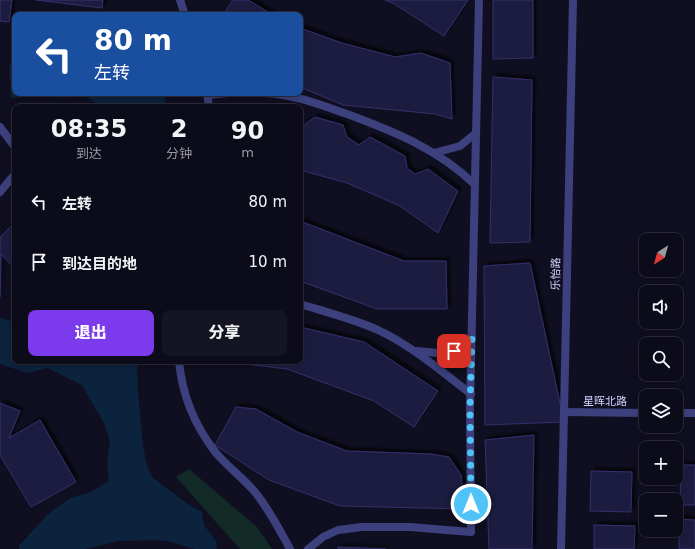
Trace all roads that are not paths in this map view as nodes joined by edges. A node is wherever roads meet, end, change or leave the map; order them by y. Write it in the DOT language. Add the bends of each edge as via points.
graph roads {
  1 [pos="180,0"];
  2 [pos="479,0"];
  3 [pos="573,0"];
  4 [pos="184,12"];
  5 [pos="286,96"];
  6 [pos="0,127"];
  7 [pos="476,132"];
  8 [pos="12,142"];
  9 [pos="434,153"];
  10 [pos="12,178"];
  11 [pos="474,184"];
  12 [pos="0,192"];
  13 [pos="303,305"];
  14 [pos="472,337"];
  15 [pos="414,351"];
  16 [pos="180,364"];
  17 [pos="471,394"];
  18 [pos="564,412"];
  19 [pos="639,413"];
  20 [pos="683,413"];
  21 [pos="695,413"];
  22 [pos="290,549"];
  23 [pos="308,549"];
  24 [pos="561,549"];
  1 -- 4 [label="street"];
  2 -- 7 [label="street"];
  3 -- 18 [label="street, 乐怡路"];
  5 -- 9 [label="street" via="314,102 379,126"];
  6 -- 8 [label="street"];
  7 -- 9 [label="street" via="460,146"];
  7 -- 11 [label="street"];
  9 -- 11 [label="street" via="460,170"];
  10 -- 12 [label="street"];
  11 -- 14 [label="street"];
  13 -- 15 [label="street" via="378,330"];
  14 -- 15 [label="street" via="454,351"];
  14 -- 17 [label="street"];
  15 -- 17 [label="street"];
  16 -- 22 [label="street" via="186,399 193,417 217,454 255,492 270,512"];
  17 -- 23 [label="street" via="471,532 410,527 362,527 338,530 323,537"];
  18 -- 19 [label="street, 星晖北路"];
  18 -- 24 [label="street, 乐怡路"];
  20 -- 21 [label="street"];
}
